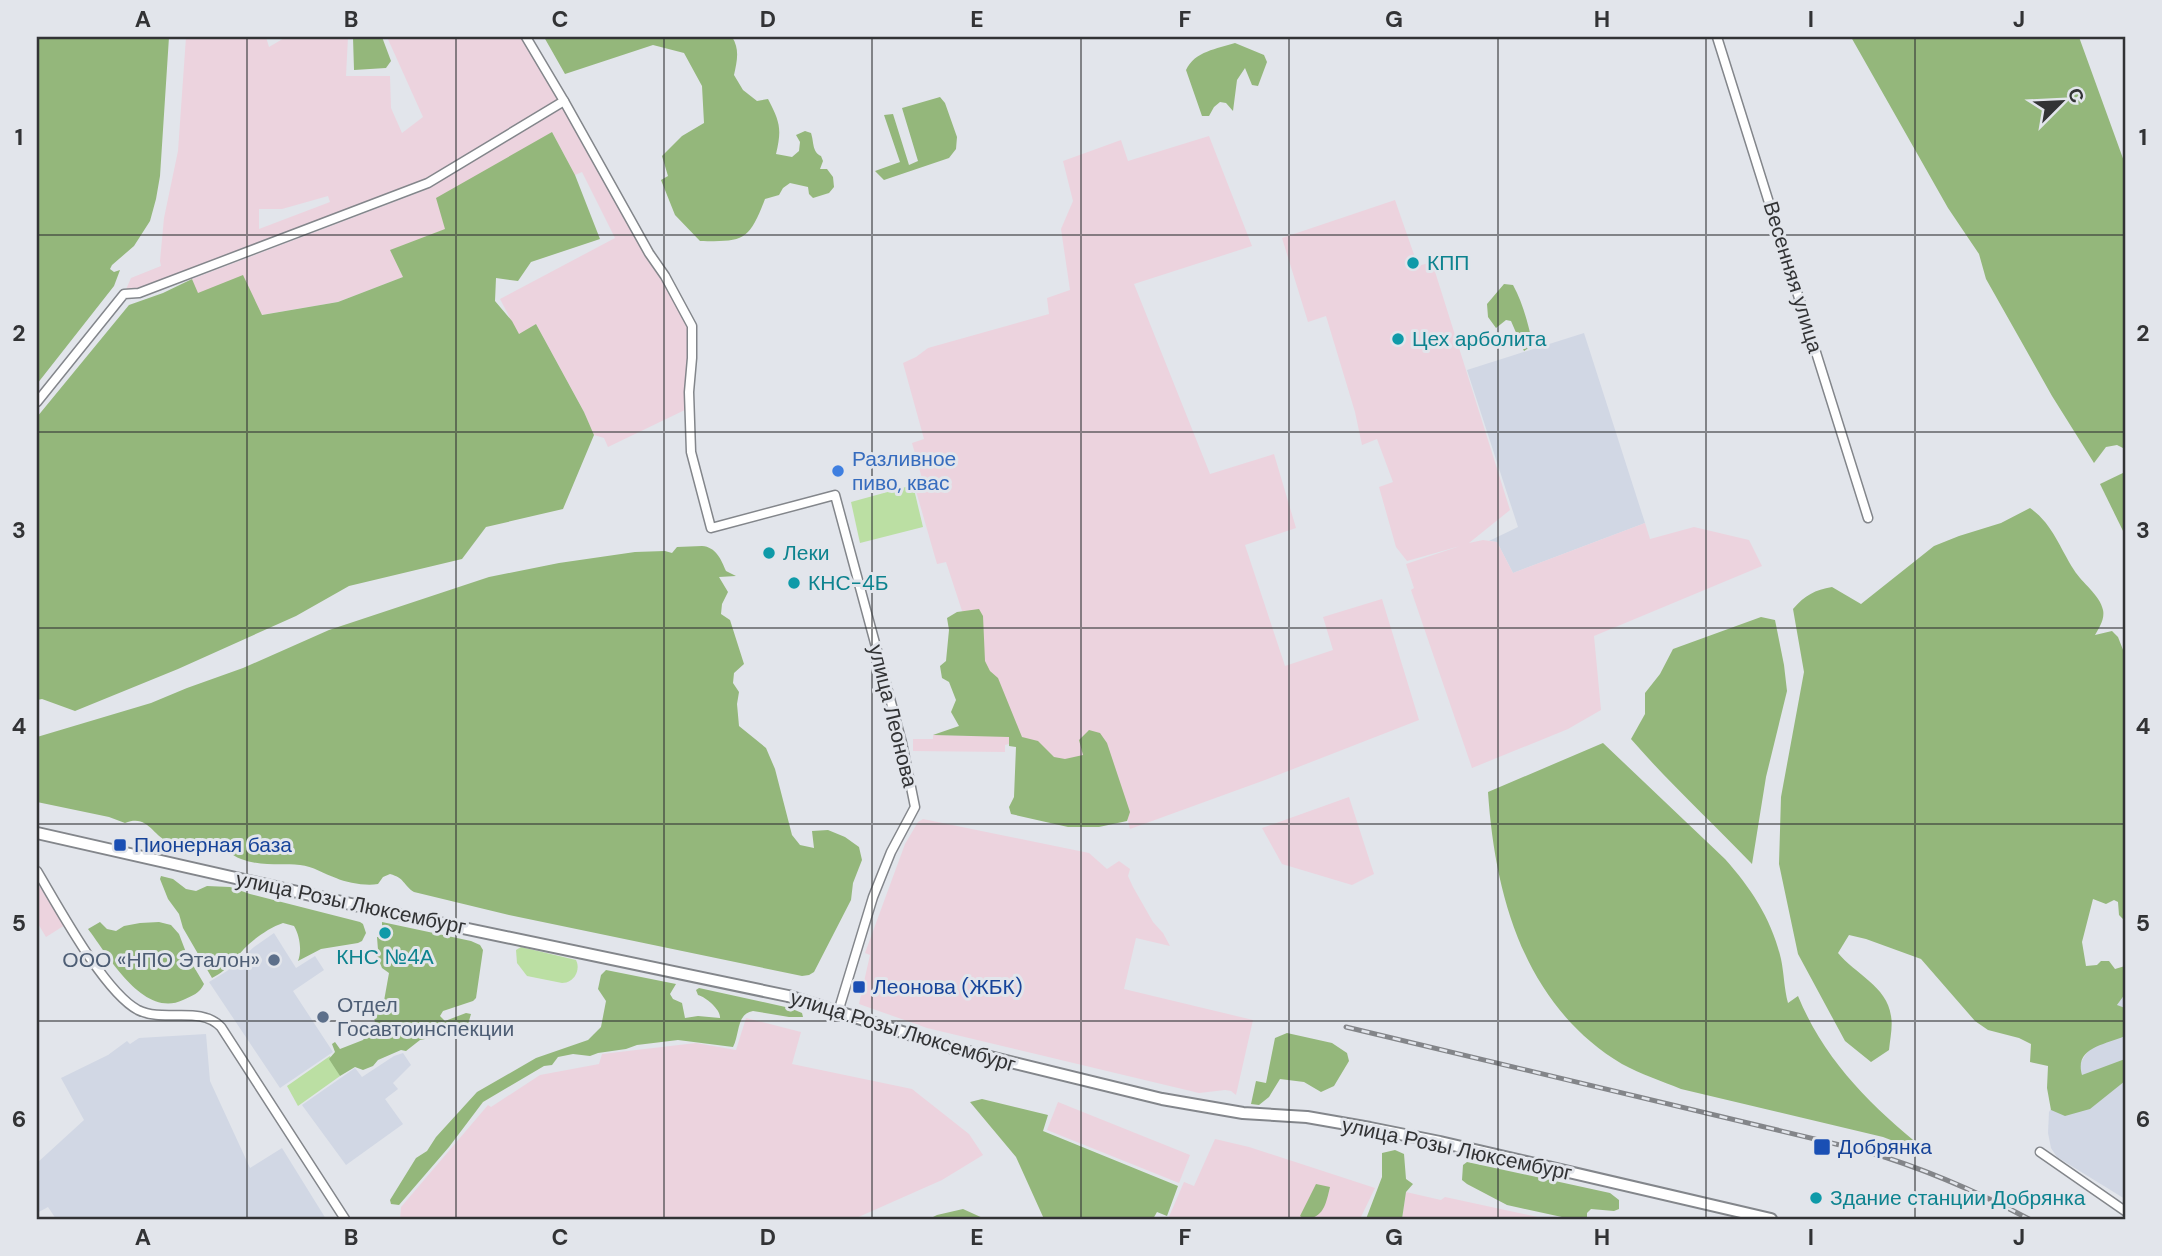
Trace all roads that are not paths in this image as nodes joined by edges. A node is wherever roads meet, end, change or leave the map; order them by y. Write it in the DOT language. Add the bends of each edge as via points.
graph roads {
  1 [pos="526,37"];
  2 [pos="1717,37"];
  3 [pos="564,101"];
  4 [pos="37,402"];
  5 [pos="1868,518"];
  6 [pos="37,833"];
  7 [pos="37,871"];
  8 [pos="838,1012"];
  9 [pos="2040,1152"];
  10 [pos="2125,1211"];
  11 [pos="345,1219"];
  12 [pos="1771,1219"];
  1 -- 3 [label="street"];
  2 -- 5 [label="street, Весенняя улица"];
  3 -- 4 [label="street" via="428,183 139,293 124,294"];
  3 -- 8 [label="street, улица Леонова" via="692,326 691,452 710,528 835,495 915,807 873,897"];
  6 -- 8 [label="street, улица Розы Люксембург" via="364,908 788,996"];
  7 -- 11 [label="street" via="101,974 130,1004 156,1014 207,1018 221,1027"];
  8 -- 12 [label="street, улица Розы Люксембург" via="953,1048 1152,1097 1425,1139"];
  9 -- 10 [label="street"];
}
